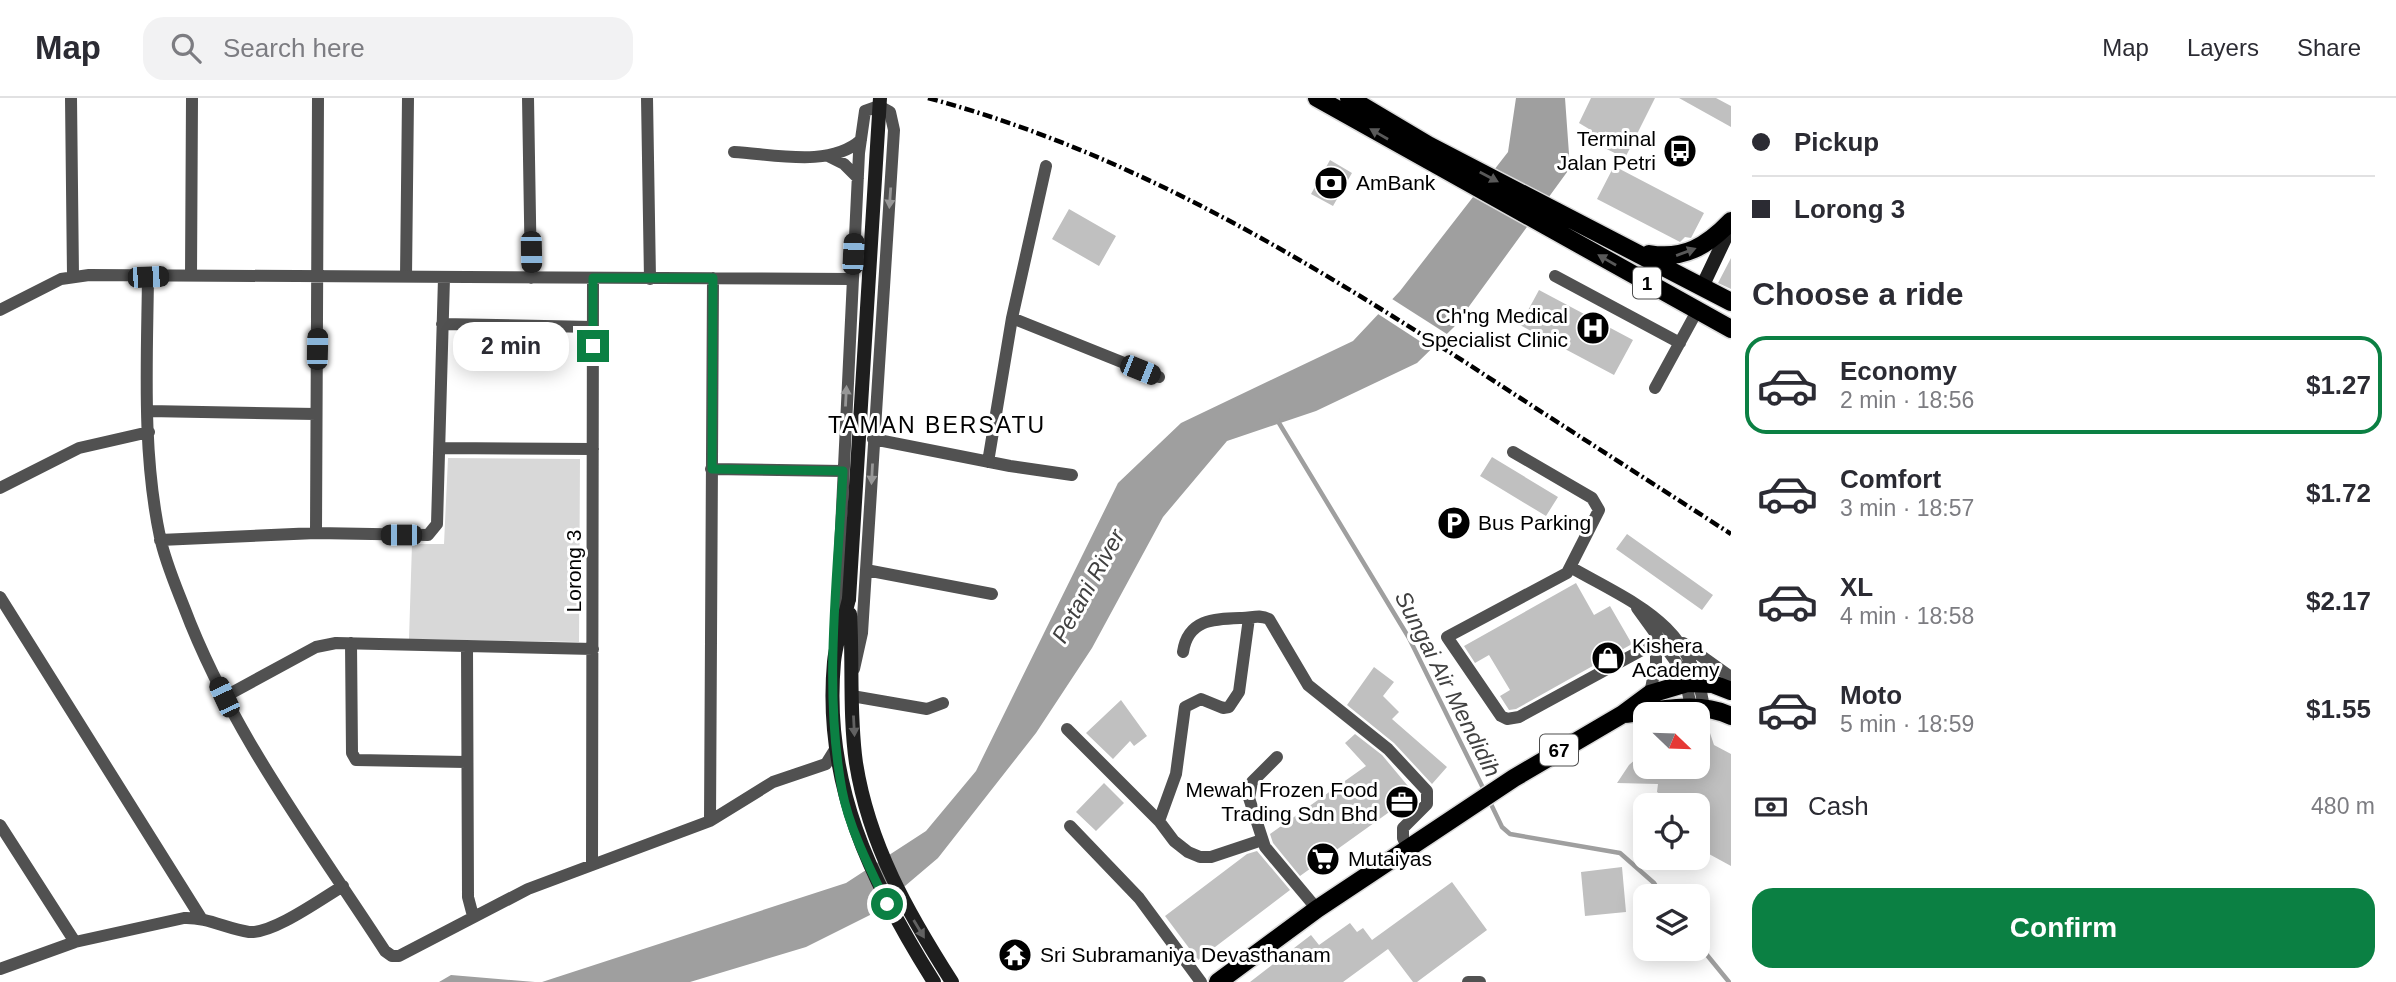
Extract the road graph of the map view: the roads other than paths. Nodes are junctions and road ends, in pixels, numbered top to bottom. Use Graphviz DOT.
graph roads {
  1 [pos="71,98"];
  2 [pos="192,98"];
  3 [pos="318,98"];
  4 [pos="408,98"];
  5 [pos="528,98"];
  6 [pos="647,98"];
  7 [pos="880,98"];
  8 [pos="1317,98"];
  9 [pos="1349,98"];
  10 [pos="860,140"];
  11 [pos="734,152"];
  12 [pos="1425,152"];
  13 [pos="828,156"];
  14 [pos="1046,166"];
  15 [pos="858,178"];
  16 [pos="1731,221"];
  17 [pos="1731,226"];
  18 [pos="1567,227"];
  19 [pos="1632,250"];
  20 [pos="191,275"];
  21 [pos="73,276"];
  22 [pos="318,276"];
  23 [pos="1555,276"];
  24 [pos="148,277"];
  25 [pos="407,277"];
  26 [pos="443,278"];
  27 [pos="531,278"];
  28 [pos="593,278"];
  29 [pos="713,278"];
  30 [pos="650,279"];
  31 [pos="852,279"];
  32 [pos="1702,287"];
  33 [pos="1731,302"];
  34 [pos="0,310"];
  35 [pos="1697,311"];
  36 [pos="1012,318"];
  37 [pos="1731,319"];
  38 [pos="442,324"];
  39 [pos="593,327"];
  40 [pos="1731,329"];
  41 [pos="1680,343"];
  42 [pos="1159,377"];
  43 [pos="1655,388"];
  44 [pos="148,411"];
  45 [pos="316,414"];
  46 [pos="149,432"];
  47 [pos="873,439"];
  48 [pos="440,448"];
  49 [pos="593,449"];
  50 [pos="1513,452"];
  51 [pos="988,462"];
  52 [pos="712,469"];
  53 [pos="843,471"];
  54 [pos="1072,475"];
  55 [pos="0,488"];
  56 [pos="316,533"];
  57 [pos="160,540"];
  58 [pos="1572,568"];
  59 [pos="866,570"];
  60 [pos="992,594"];
  61 [pos="0,597"];
  62 [pos="849,599"];
  63 [pos="1634,604"];
  64 [pos="1249,618"];
  65 [pos="1656,637"];
  66 [pos="1680,641"];
  67 [pos="351,643"];
  68 [pos="467,646"];
  69 [pos="593,649"];
  70 [pos="1183,652"];
  71 [pos="834,660"];
  72 [pos="852,676"];
  73 [pos="1731,677"];
  74 [pos="1694,683"];
  75 [pos="1731,691"];
  76 [pos="1650,694"];
  77 [pos="852,696"];
  78 [pos="224,697"];
  79 [pos="1696,702"];
  80 [pos="943,703"];
  81 [pos="1710,710"];
  82 [pos="1633,713"];
  83 [pos="1623,714"];
  84 [pos="1731,716"];
  85 [pos="1067,729"];
  86 [pos="836,748"];
  87 [pos="1277,757"];
  88 [pos="467,762"];
  89 [pos="710,821"];
  90 [pos="1158,821"];
  91 [pos="0,825"];
  92 [pos="863,826"];
  93 [pos="1070,826"];
  94 [pos="1262,840"];
  95 [pos="1408,848"];
  96 [pos="592,863"];
  97 [pos="343,886"];
  98 [pos="1317,909"];
  99 [pos="473,916"];
  100 [pos="201,918"];
  101 [pos="75,942"];
  102 [pos="0,969"];
  103 [pos="934,982"];
  104 [pos="952,982"];
  105 [pos="1201,982"];
  106 [pos="1218,982"];
  107 [pos="1468,982"];
  108 [pos="1480,982"];
  1 -- 21 [label="street"];
  2 -- 20 [label="street"];
  3 -- 22 [label="street"];
  4 -- 25 [label="street"];
  5 -- 27 [label="street"];
  6 -- 30 [label="street"];
  7 -- 62 [label="street, bridge"];
  12 -- 8 [label="main road, 1, one-way"];
  9 -- 12 [label="main road, 1"];
  10 -- 13 [label="street"];
  10 -- 15 [label="street"];
  10 -- 47 [label="street, one-way"];
  11 -- 13 [label="street"];
  12 -- 18 [label="main road, 1"];
  13 -- 15 [label="street"];
  14 -- 36 [label="street"];
  15 -- 31 [label="street"];
  19 -- 16 [label="main road, one-way"];
  17 -- 32 [label="street"];
  18 -- 19 [label="main road, 1"];
  35 -- 18 [label="main road, 1, one-way"];
  19 -- 32 [label="main road, 1"];
  20 -- 22 [label="street"];
  20 -- 24 [label="street"];
  21 -- 24 [label="street"];
  21 -- 34 [label="street"];
  22 -- 25 [label="street"];
  22 -- 45 [label="street"];
  23 -- 41 [label="street"];
  24 -- 44 [label="street"];
  25 -- 26 [label="street"];
  26 -- 27 [label="street"];
  26 -- 38 [label="street"];
  27 -- 28 [label="street"];
  28 -- 30 [label="street"];
  28 -- 39 [label="street, Lorong 3"];
  29 -- 30 [label="street"];
  29 -- 31 [label="street"];
  29 -- 52 [label="street"];
  53 -- 31 [label="street, one-way"];
  32 -- 33 [label="main road, 1"];
  32 -- 37 [label="main road"];
  35 -- 40 [label="main road, 1"];
  35 -- 41 [label="street"];
  36 -- 42 [label="street"];
  36 -- 51 [label="street"];
  38 -- 39 [label="street"];
  38 -- 48 [label="street"];
  39 -- 49 [label="street, Lorong 3"];
  41 -- 43 [label="street"];
  44 -- 45 [label="street"];
  44 -- 46 [label="street"];
  45 -- 56 [label="street"];
  46 -- 55 [label="street"];
  46 -- 57 [label="street"];
  47 -- 51 [label="street"];
  47 -- 59 [label="street, one-way"];
  48 -- 49 [label="street"];
  48 -- 56 [label="street"];
  49 -- 69 [label="street, Lorong 3"];
  50 -- 58 [label="street"];
  51 -- 54 [label="street"];
  52 -- 53 [label="street"];
  52 -- 89 [label="street"];
  53 -- 71 [label="street"];
  56 -- 57 [label="street"];
  57 -- 78 [label="street"];
  58 -- 63 [label="street"];
  58 -- 65 [label="street"];
  59 -- 60 [label="street"];
  59 -- 72 [label="street"];
  61 -- 100 [label="street"];
  62 -- 71 [label="street"];
  62 -- 72 [label="street"];
  63 -- 65 [label="street"];
  63 -- 66 [label="street"];
  64 -- 70 [label="street"];
  64 -- 90 [label="street"];
  64 -- 95 [label="street"];
  65 -- 74 [label="street"];
  65 -- 76 [label="street"];
  66 -- 73 [label="street"];
  66 -- 74 [label="street"];
  67 -- 68 [label="street"];
  67 -- 78 [label="street"];
  67 -- 88 [label="street"];
  68 -- 69 [label="street"];
  68 -- 88 [label="street"];
  69 -- 96 [label="street, Lorong 3"];
  71 -- 86 [label="street"];
  72 -- 77 [label="street"];
  74 -- 75 [label="main road"];
  74 -- 76 [label="main road, 67"];
  74 -- 79 [label="street"];
  76 -- 83 [label="main road, 67"];
  77 -- 80 [label="street"];
  77 -- 92 [label="street, one-way"];
  78 -- 97 [label="street"];
  81 -- 84 [label="main road, 67"];
  82 -- 83 [label="main road, 67"];
  83 -- 95 [label="main road, 67"];
  85 -- 90 [label="street"];
  86 -- 89 [label="street"];
  86 -- 92 [label="street"];
  87 -- 94 [label="street"];
  88 -- 99 [label="street"];
  89 -- 96 [label="street"];
  90 -- 94 [label="street"];
  91 -- 101 [label="street"];
  92 -- 103 [label="street"];
  92 -- 104 [label="street, one-way"];
  93 -- 105 [label="street"];
  94 -- 98 [label="street"];
  95 -- 98 [label="main road, 67"];
  96 -- 99 [label="street"];
  97 -- 99 [label="street"];
  97 -- 100 [label="street"];
  98 -- 106 [label="main road, 67"];
  100 -- 101 [label="street"];
  101 -- 102 [label="street"];
  107 -- 108 [label="street"];
}
